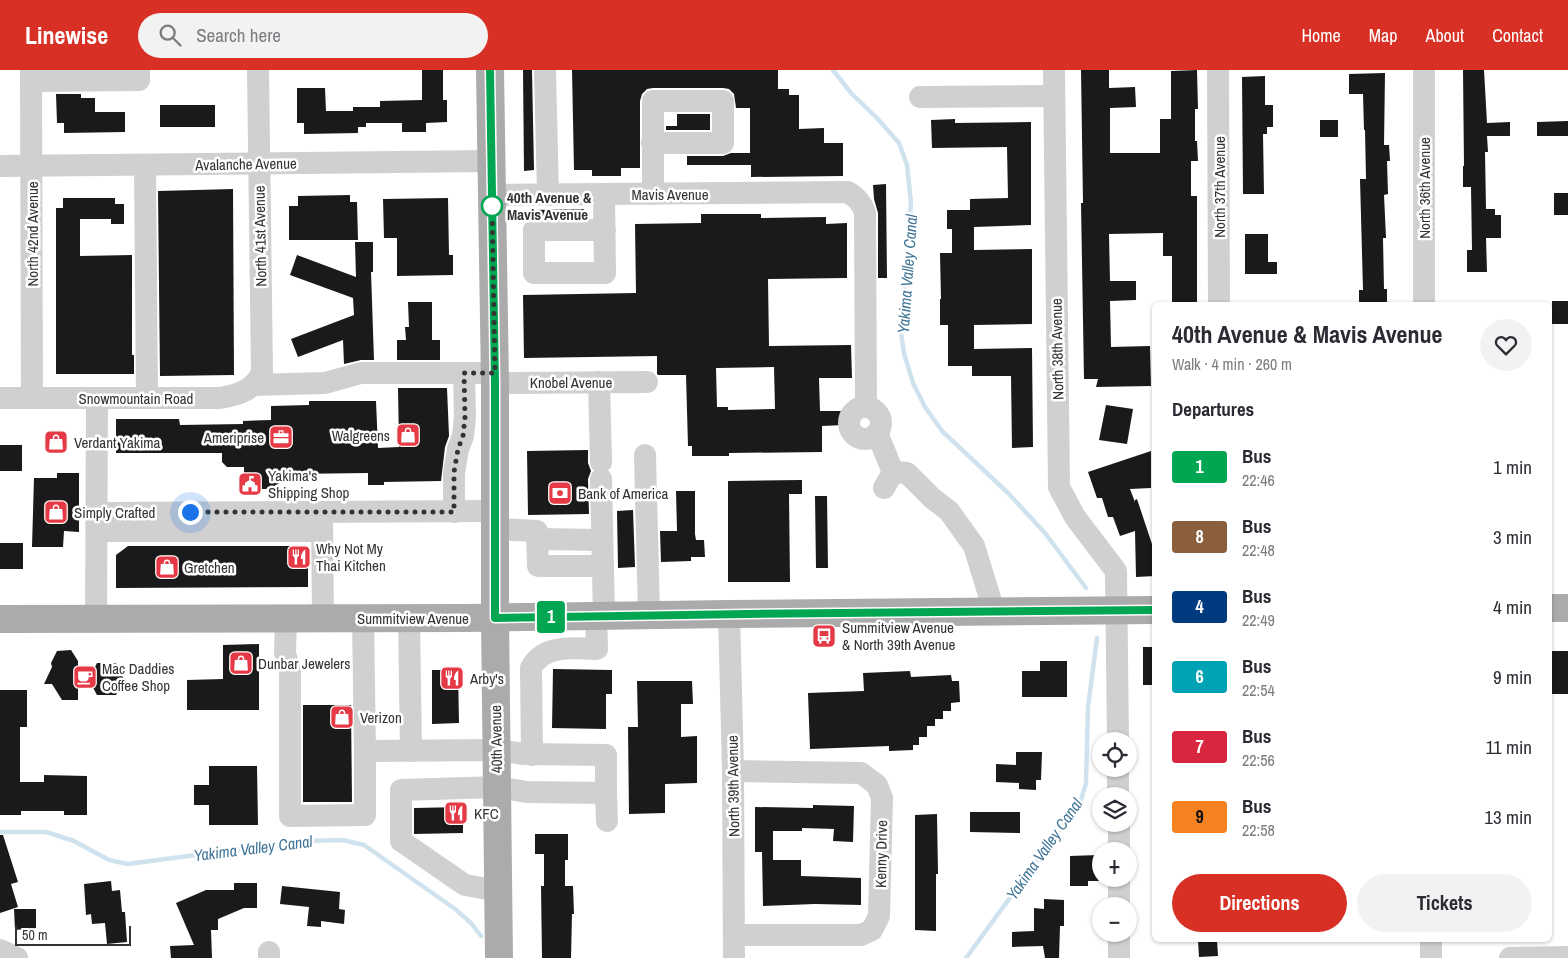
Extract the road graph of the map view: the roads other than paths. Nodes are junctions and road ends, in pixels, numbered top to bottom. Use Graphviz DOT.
graph roads {
  1 [pos="139,70"];
  2 [pos="258,70"];
  3 [pos="490,70"];
  4 [pos="545,70"];
  5 [pos="1054,70"];
  6 [pos="1218,70"];
  7 [pos="1424,70"];
  8 [pos="31,76"];
  9 [pos="1054,96"];
  10 [pos="920,97"];
  11 [pos="652,143"];
  12 [pos="491,161"];
  13 [pos="259,164"];
  14 [pos="145,165"];
  15 [pos="0,166"];
  16 [pos="32,166"];
  17 [pos="604,194"];
  18 [pos="653,194"];
  19 [pos="492,195"];
  20 [pos="548,195"];
  21 [pos="604,230"];
  22 [pos="1219,302"];
  23 [pos="1424,302"];
  24 [pos="464,373"];
  25 [pos="495,378"];
  26 [pos="258,379"];
  27 [pos="599,382"];
  28 [pos="647,382"];
  29 [pos="0,398"];
  30 [pos="32,398"];
  31 [pos="97,398"];
  32 [pos="147,398"];
  33 [pos="645,455"];
  34 [pos="454,512"];
  35 [pos="495,520"];
  36 [pos="322,521"];
  37 [pos="97,522"];
  38 [pos="537,539"];
  39 [pos="602,540"];
  40 [pos="603,566"];
  41 [pos="1552,608"];
  42 [pos="1568,608"];
  43 [pos="1117,610"];
  44 [pos="1152,610"];
  45 [pos="994,611"];
  46 [pos="729,614"];
  47 [pos="649,615"];
  48 [pos="600,616"];
  49 [pos="286,618"];
  50 [pos="322,618"];
  51 [pos="363,618"];
  52 [pos="409,618"];
  53 [pos="495,618"];
  54 [pos="0,619"];
  55 [pos="96,619"];
  56 [pos="1118,732"];
  57 [pos="497,750"];
  58 [pos="365,751"];
  59 [pos="411,751"];
  60 [pos="532,755"];
  61 [pos="734,771"];
  62 [pos="497,787"];
  63 [pos="606,793"];
  64 [pos="607,821"];
  65 [pos="498,891"];
  66 [pos="734,935"];
  67 [pos="1119,942"];
  68 [pos="1431,942"];
  69 [pos="0,950"];
  70 [pos="1568,957"];
  71 [pos="17,958"];
  72 [pos="500,958"];
  73 [pos="734,958"];
  74 [pos="1120,958"];
  75 [pos="1431,958"];
  76 [pos="1510,958"];
  1 -- 8 [label="street"];
  2 -- 13 [label="street, North 41st Avenue"];
  3 -- 12 [label="main road, 40th Avenue"];
  4 -- 20 [label="street"];
  5 -- 9 [label="street, North 38th Avenue"];
  6 -- 22 [label="street, North 37th Avenue"];
  7 -- 23 [label="street, North 36th Avenue"];
  8 -- 16 [label="street, North 42nd Avenue"];
  9 -- 10 [label="street"];
  9 -- 43 [label="street, North 38th Avenue"];
  11 -- 18 [label="street"];
  12 -- 13 [label="street, Avalanche Avenue"];
  12 -- 19 [label="main road, 40th Avenue"];
  13 -- 14 [label="street, Avalanche Avenue"];
  13 -- 26 [label="street, North 41st Avenue"];
  14 -- 16 [label="street, Avalanche Avenue"];
  14 -- 32 [label="street"];
  15 -- 16 [label="street, Avalanche Avenue"];
  16 -- 30 [label="street, North 42nd Avenue"];
  17 -- 18 [label="street, Mavis Avenue"];
  17 -- 20 [label="street, Mavis Avenue"];
  17 -- 21 [label="street"];
  18 -- 45 [label="street, Mavis Avenue"];
  19 -- 20 [label="street, Mavis Avenue"];
  19 -- 25 [label="main road, 40th Avenue"];
  24 -- 25 [label="street, Knobel Avenue"];
  24 -- 26 [label="street, Knobel Avenue"];
  24 -- 34 [label="street"];
  25 -- 27 [label="street, Knobel Avenue"];
  25 -- 35 [label="main road, 40th Avenue"];
  26 -- 32 [label="street, Snowmountain Road"];
  27 -- 28 [label="street, Knobel Avenue"];
  27 -- 39 [label="street"];
  29 -- 30 [label="street, Snowmountain Road"];
  30 -- 31 [label="street, Snowmountain Road"];
  31 -- 32 [label="street, Snowmountain Road"];
  31 -- 37 [label="street"];
  33 -- 47 [label="street"];
  34 -- 35 [label="street"];
  34 -- 36 [label="street"];
  35 -- 38 [label="street"];
  35 -- 53 [label="main road, 40th Avenue"];
  36 -- 37 [label="street"];
  36 -- 50 [label="street"];
  37 -- 55 [label="street"];
  38 -- 39 [label="street"];
  38 -- 40 [label="street"];
  39 -- 40 [label="street"];
  40 -- 48 [label="street"];
  41 -- 42 [label="main road"];
  43 -- 44 [label="main road, Summitview Avenue"];
  43 -- 45 [label="main road, Summitview Avenue"];
  43 -- 56 [label="street"];
  45 -- 46 [label="main road, Summitview Avenue"];
  46 -- 47 [label="main road, Summitview Avenue"];
  46 -- 61 [label="street, North 39th Avenue"];
  47 -- 48 [label="main road, Summitview Avenue"];
  48 -- 53 [label="main road, Summitview Avenue"];
  48 -- 60 [label="street"];
  49 -- 50 [label="main road, Summitview Avenue"];
  49 -- 55 [label="main road, Summitview Avenue"];
  49 -- 58 [label="street"];
  50 -- 51 [label="main road, Summitview Avenue"];
  51 -- 52 [label="main road, Summitview Avenue"];
  51 -- 58 [label="street"];
  52 -- 53 [label="main road, Summitview Avenue"];
  52 -- 59 [label="street"];
  53 -- 57 [label="main road, 40th Avenue"];
  54 -- 55 [label="main road, Summitview Avenue"];
  57 -- 59 [label="street"];
  57 -- 60 [label="street"];
  57 -- 62 [label="main road, 40th Avenue"];
  58 -- 59 [label="street"];
  60 -- 63 [label="street"];
  61 -- 66 [label="street, North 39th Avenue"];
  61 -- 66 [label="street, Kenny Drive"];
  62 -- 63 [label="street"];
  62 -- 65 [label="main road, 40th Avenue"];
  62 -- 65 [label="street"];
  63 -- 64 [label="street"];
  65 -- 72 [label="main road, 40th Avenue"];
  66 -- 73 [label="street, North 39th Avenue"];
  67 -- 74 [label="street"];
  68 -- 75 [label="street"];
  69 -- 71 [label="street"];
  70 -- 76 [label="street"];
}
